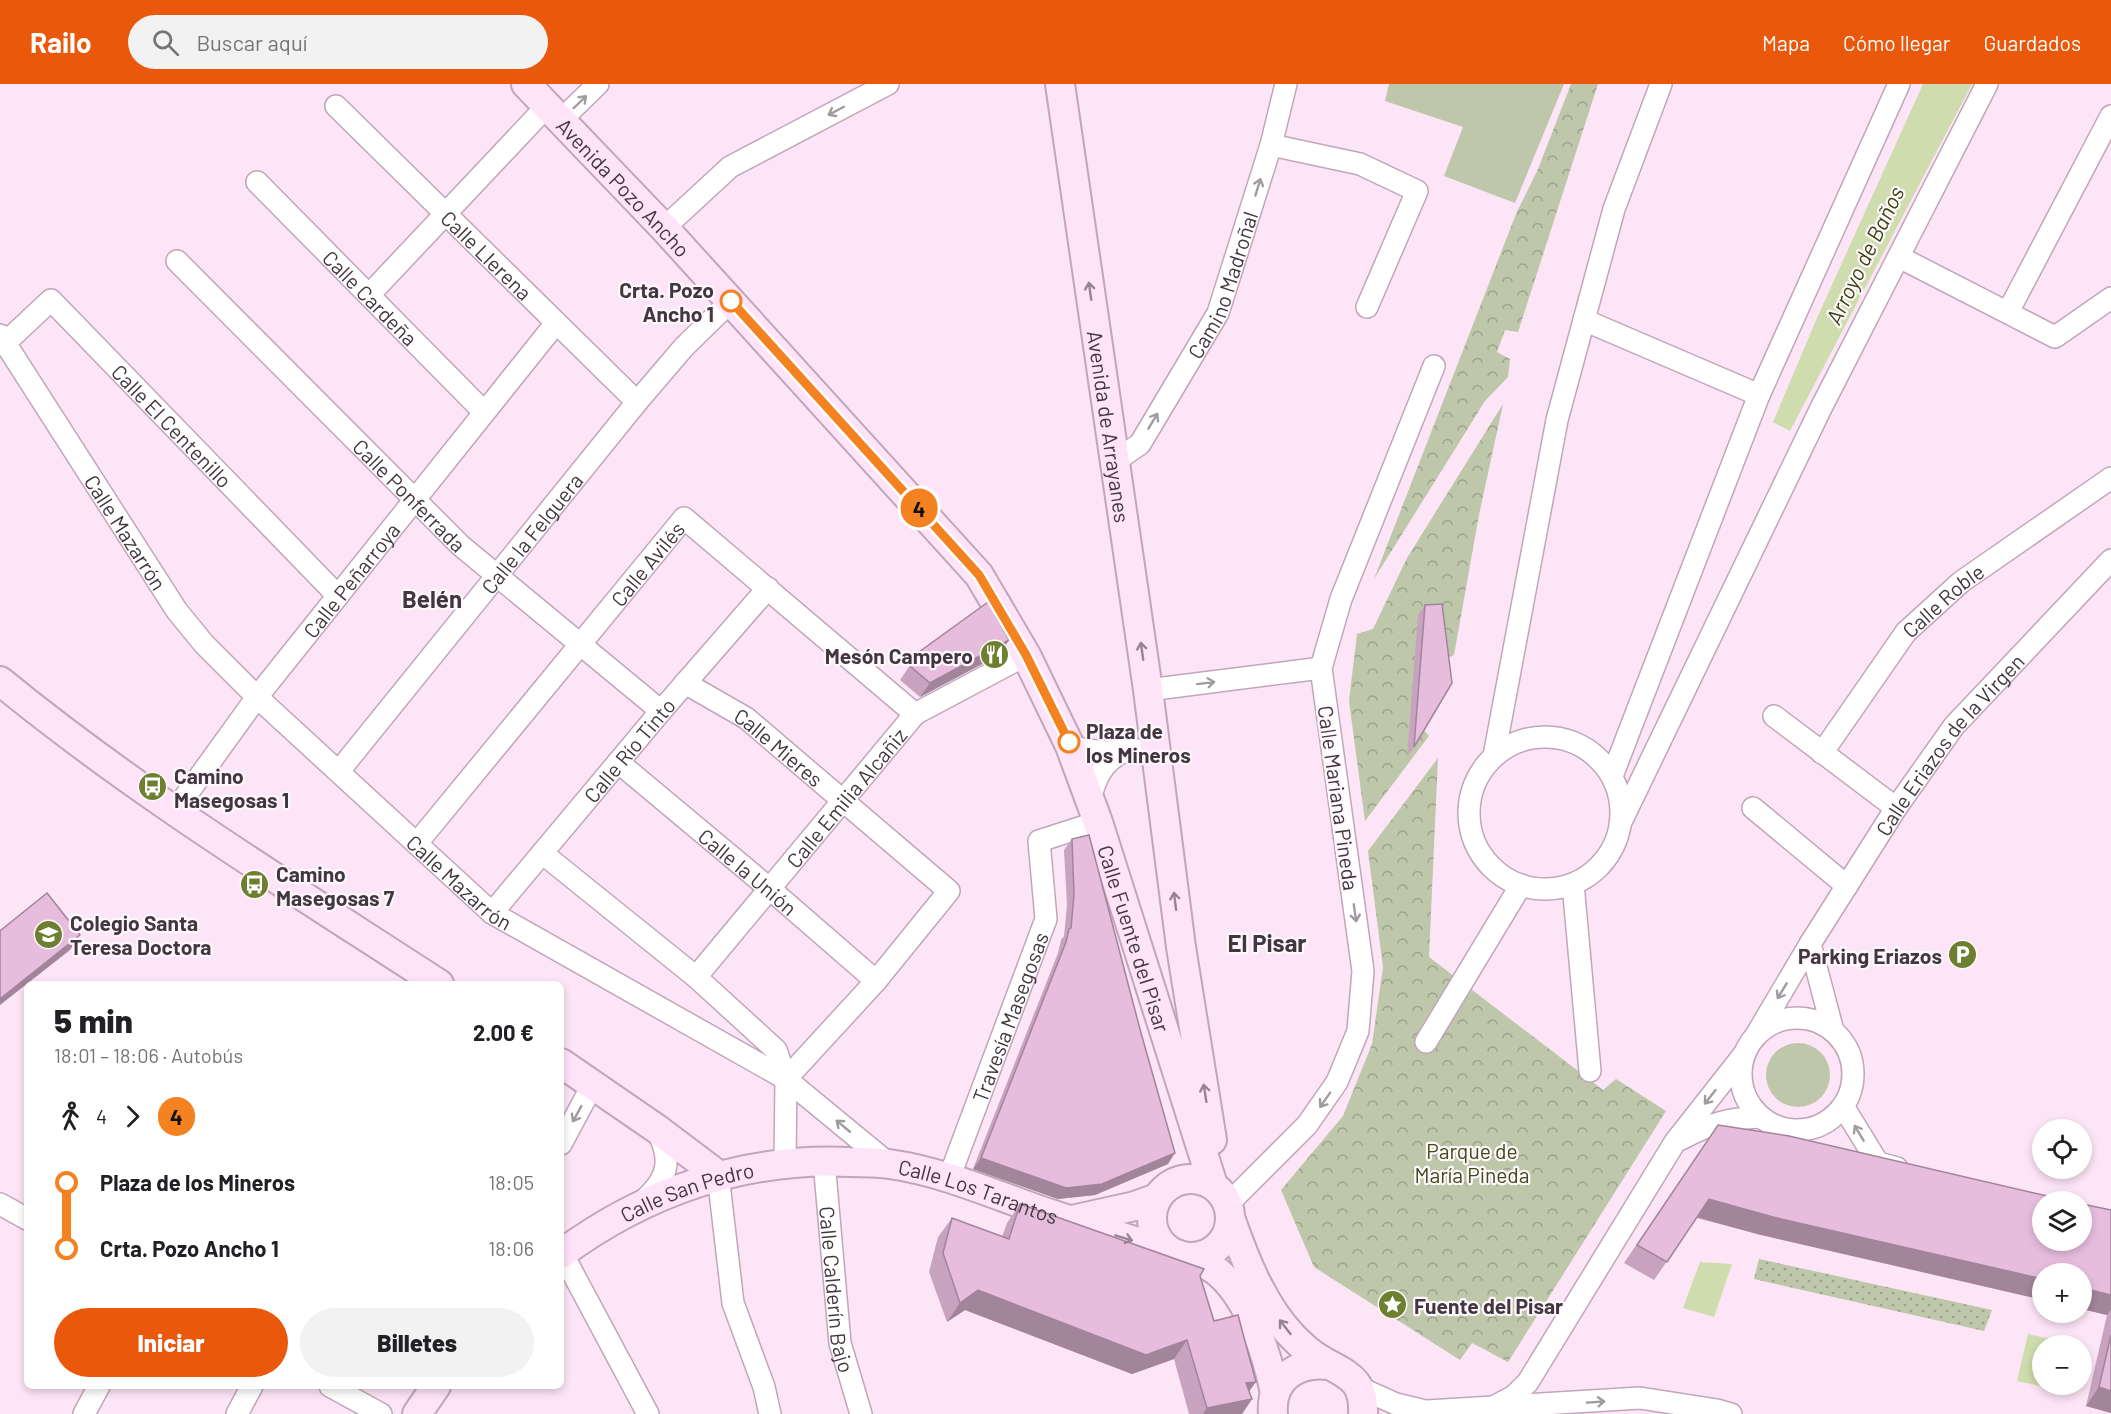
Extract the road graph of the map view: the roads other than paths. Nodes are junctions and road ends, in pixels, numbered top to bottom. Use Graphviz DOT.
graph roads {
  1 [pos="526,84"];
  2 [pos="598,84"];
  3 [pos="888,84"];
  4 [pos="1060,84"];
  5 [pos="1286,84"];
  6 [pos="1661,84"];
  7 [pos="1899,84"];
  8 [pos="1987,84"];
  9 [pos="336,106"];
  10 [pos="554,113"];
  11 [pos="2111,116"];
  12 [pos="1271,145"];
  13 [pos="257,182"];
  14 [pos="446,215"];
  15 [pos="664,228"];
  16 [pos="1899,256"];
  17 [pos="177,261"];
  18 [pos="369,295"];
  19 [pos="2111,298"];
  20 [pos="731,301"];
  21 [pos="1367,307"];
  22 [pos="2008,312"];
  23 [pos="1584,320"];
  24 [pos="556,323"];
  25 [pos="3,338"];
  26 [pos="1434,366"];
  27 [pos="1760,395"];
  28 [pos="637,402"];
  29 [pos="484,412"];
  30 [pos="1114,462"];
  31 [pos="2108,486"];
  32 [pos="414,500"];
  33 [pos="2111,560"];
  34 [pos="497,576"];
  35 [pos="768,588"];
  36 [pos="338,595"];
  37 [pos="580,644"];
  38 [pos="1026,655"];
  39 [pos="1320,668"];
  40 [pos="0,681"];
  41 [pos="685,683"];
  42 [pos="1148,690"];
  43 [pos="257,697"];
  44 [pos="661,711"];
  45 [pos="915,714"];
  46 [pos="1774,716"];
  47 [pos="1071,746"];
  48 [pos="1125,751"];
  49 [pos="1822,753"];
  50 [pos="1494,756"];
  51 [pos="618,762"];
  52 [pos="339,771"];
  53 [pos="1159,771"];
  54 [pos="1612,776"];
  55 [pos="844,801"];
  56 [pos="1753,807"];
  57 [pos="1896,808"];
  58 [pos="1094,811"];
  59 [pos="174,812"];
  60 [pos="1620,824"];
  61 [pos="417,843"];
  62 [pos="542,853"];
  63 [pos="1573,884"];
  64 [pos="1521,885"];
  65 [pos="1847,886"];
  66 [pos="770,889"];
  67 [pos="492,913"];
  68 [pos="1810,944"];
  69 [pos="696,976"];
  70 [pos="434,981"];
  71 [pos="876,981"];
  72 [pos="1833,1031"];
  73 [pos="1426,1042"];
  74 [pos="1750,1045"];
  75 [pos="564,1066"];
  76 [pos="1590,1071"];
  77 [pos="786,1079"];
  78 [pos="593,1084"];
  79 [pos="1843,1106"];
  80 [pos="1761,1118"];
  81 [pos="657,1129"];
  82 [pos="1195,1131"];
  83 [pos="564,1137"];
  84 [pos="1675,1142"];
  85 [pos="824,1161"];
  86 [pos="785,1162"];
  87 [pos="888,1163"];
  88 [pos="1911,1171"];
  89 [pos="718,1175"];
  90 [pos="949,1178"];
  91 [pos="1181,1180"];
  92 [pos="1157,1198"];
  93 [pos="1223,1200"];
  94 [pos="0,1204"];
  95 [pos="638,1206"];
  96 [pos="24,1217"];
  97 [pos="1070,1221"];
  98 [pos="564,1252"];
  99 [pos="1185,1256"];
  100 [pos="564,1257"];
  101 [pos="1329,1365"];
  102 [pos="97,1389"];
  103 [pos="250,1389"];
  104 [pos="335,1389"];
  105 [pos="434,1389"];
  106 [pos="1361,1401"];
  107 [pos="1274,1403"];
  108 [pos="1495,1406"];
  109 [pos="1427,1411"];
  110 [pos="84,1414"];
  111 [pos="237,1414"];
  112 [pos="381,1414"];
  113 [pos="417,1414"];
  114 [pos="648,1414"];
  115 [pos="770,1414"];
  116 [pos="861,1414"];
  117 [pos="1405,1414"];
  118 [pos="1731,1414"];
  1 -- 10 [label="street, Avenida Pozo Ancho"];
  10 -- 2 [label="street, one-way"];
  3 -- 15 [label="street, one-way"];
  30 -- 4 [label="street, Avenida de Arrayanes, one-way"];
  5 -- 12 [label="street, Camino Madroñal"];
  6 -- 23 [label="street"];
  7 -- 27 [label="street"];
  8 -- 16 [label="street"];
  9 -- 14 [label="street, Calle Llerena"];
  10 -- 14 [label="street"];
  10 -- 15 [label="street, Avenida Pozo Ancho"];
  11 -- 22 [label="street"];
  12 -- 21 [label="street"];
  30 -- 12 [label="street, Camino Madroñal, one-way"];
  13 -- 18 [label="street, Calle Cardeña"];
  14 -- 18 [label="street"];
  14 -- 24 [label="street, Calle Llerena"];
  15 -- 20 [label="street, Avenida Pozo Ancho"];
  16 -- 22 [label="street"];
  16 -- 60 [label="street"];
  17 -- 32 [label="street, Calle Ponferrada"];
  18 -- 29 [label="street, Calle Cardeña"];
  19 -- 22 [label="street"];
  20 -- 28 [label="street, Calle la Felguera"];
  20 -- 38 [label="street, Avenida Pozo Ancho"];
  23 -- 27 [label="street"];
  23 -- 50 [label="street"];
  24 -- 28 [label="street, Calle Llerena"];
  24 -- 29 [label="street, Calle Peñarroya"];
  25 -- 36 [label="street, Calle El Centenillo"];
  25 -- 43 [label="street, Calle Mazarrón"];
  26 -- 39 [label="street, Calle Mariana Pineda"];
  27 -- 54 [label="street"];
  28 -- 34 [label="street, Calle la Felguera"];
  29 -- 32 [label="street, Calle Peñarroya"];
  42 -- 30 [label="street, Avenida de Arrayanes, one-way"];
  31 -- 49 [label="street, Calle Roble"];
  32 -- 34 [label="street, Calle Ponferrada"];
  32 -- 36 [label="street, Calle Peñarroya"];
  33 -- 57 [label="street, Calle Eriazos de la Virgen"];
  34 -- 37 [label="street, Calle Ponferrada"];
  34 -- 52 [label="street, Calle la Felguera"];
  35 -- 37 [label="street, Calle Avilés"];
  35 -- 41 [label="street, Calle Río Tinto"];
  35 -- 45 [label="street, Calle Avilés"];
  36 -- 43 [label="street, Calle Peñarroya"];
  37 -- 44 [label="street, Calle Ponferrada"];
  37 -- 61 [label="street, Calle Avilés"];
  38 -- 45 [label="street, Calle Emilia Alcañiz"];
  38 -- 47 [label="street, Avenida Pozo Ancho"];
  42 -- 39 [label="street, one-way"];
  39 -- 93 [label="street, Calle Mariana Pineda, one-way"];
  40 -- 59 [label="street"];
  41 -- 44 [label="street, Calle Río Tinto"];
  41 -- 55 [label="street, Calle Mieres"];
  42 -- 53 [label="street, Avenida de Arrayanes"];
  43 -- 52 [label="street, Calle Mazarrón"];
  43 -- 59 [label="street, Calle Peñarroya"];
  44 -- 51 [label="street, Calle Río Tinto"];
  45 -- 55 [label="street, Calle Emilia Alcañiz"];
  46 -- 49 [label="street"];
  47 -- 48 [label="street"];
  47 -- 58 [label="street, Calle Fuente del Pisar"];
  48 -- 53 [label="street"];
  48 -- 58 [label="street"];
  49 -- 57 [label="street"];
  50 -- 54 [label="street"];
  50 -- 64 [label="street"];
  51 -- 62 [label="street, Calle Río Tinto"];
  51 -- 66 [label="street, Calle la Unión"];
  52 -- 61 [label="street, Calle Mazarrón"];
  93 -- 53 [label="street, one-way"];
  54 -- 60 [label="street"];
  55 -- 66 [label="street, Calle Emilia Alcañiz"];
  55 -- 71 [label="street, Calle Mieres"];
  56 -- 65 [label="street"];
  57 -- 65 [label="street, Calle Eriazos de la Virgen"];
  58 -- 82 [label="street, Calle Fuente del Pisar"];
  58 -- 90 [label="street, Travesía Masegosas"];
  59 -- 70 [label="street"];
  60 -- 63 [label="street"];
  61 -- 67 [label="street, Calle Mazarrón"];
  62 -- 67 [label="street, Calle Río Tinto"];
  62 -- 69 [label="street"];
  63 -- 64 [label="street"];
  63 -- 76 [label="street"];
  64 -- 73 [label="street"];
  65 -- 68 [label="street, Calle Eriazos de la Virgen"];
  66 -- 69 [label="street, Calle Emilia Alcañiz"];
  66 -- 71 [label="street, Calle la Unión"];
  67 -- 77 [label="street, Calle Mazarrón"];
  68 -- 72 [label="street"];
  68 -- 74 [label="street, Calle Eriazos de la Virgen, one-way"];
  69 -- 77 [label="street"];
  71 -- 77 [label="street"];
  72 -- 74 [label="street"];
  72 -- 79 [label="street"];
  74 -- 80 [label="street"];
  74 -- 84 [label="street, Calle Eriazos de la Virgen, one-way"];
  75 -- 78 [label="street"];
  77 -- 86 [label="street"];
  87 -- 77 [label="street, Calle Los Tarantos, one-way"];
  78 -- 81 [label="street"];
  78 -- 83 [label="street, one-way"];
  79 -- 80 [label="street"];
  88 -- 79 [label="street, one-way"];
  80 -- 84 [label="street"];
  81 -- 89 [label="street"];
  81 -- 95 [label="street"];
  82 -- 91 [label="street"];
  82 -- 93 [label="street, Calle Fuente del Pisar"];
  84 -- 108 [label="street, Calle Eriazos de la Virgen"];
  85 -- 86 [label="street, Calle San Pedro"];
  85 -- 87 [label="street, Calle Los Tarantos"];
  85 -- 116 [label="street, Calle Calderín Bajo"];
  86 -- 89 [label="street, Calle San Pedro"];
  87 -- 90 [label="street, Calle Los Tarantos"];
  89 -- 95 [label="street, Calle San Pedro"];
  89 -- 115 [label="street"];
  90 -- 97 [label="street, Calle Los Tarantos"];
  91 -- 92 [label="street"];
  91 -- 93 [label="street"];
  92 -- 97 [label="street, Calle Los Tarantos"];
  92 -- 99 [label="street"];
  93 -- 99 [label="street"];
  101 -- 93 [label="street, one-way"];
  94 -- 96 [label="street"];
  95 -- 98 [label="street, Calle San Pedro"];
  97 -- 99 [label="street, Calle Los Tarantos, one-way"];
  99 -- 107 [label="street"];
  100 -- 114 [label="street"];
  101 -- 106 [label="street"];
  101 -- 107 [label="street"];
  102 -- 110 [label="street"];
  103 -- 111 [label="street"];
  104 -- 112 [label="street"];
  105 -- 113 [label="street"];
  106 -- 109 [label="street"];
  108 -- 109 [label="street"];
  108 -- 118 [label="street, one-way"];
  109 -- 117 [label="street"];
}
